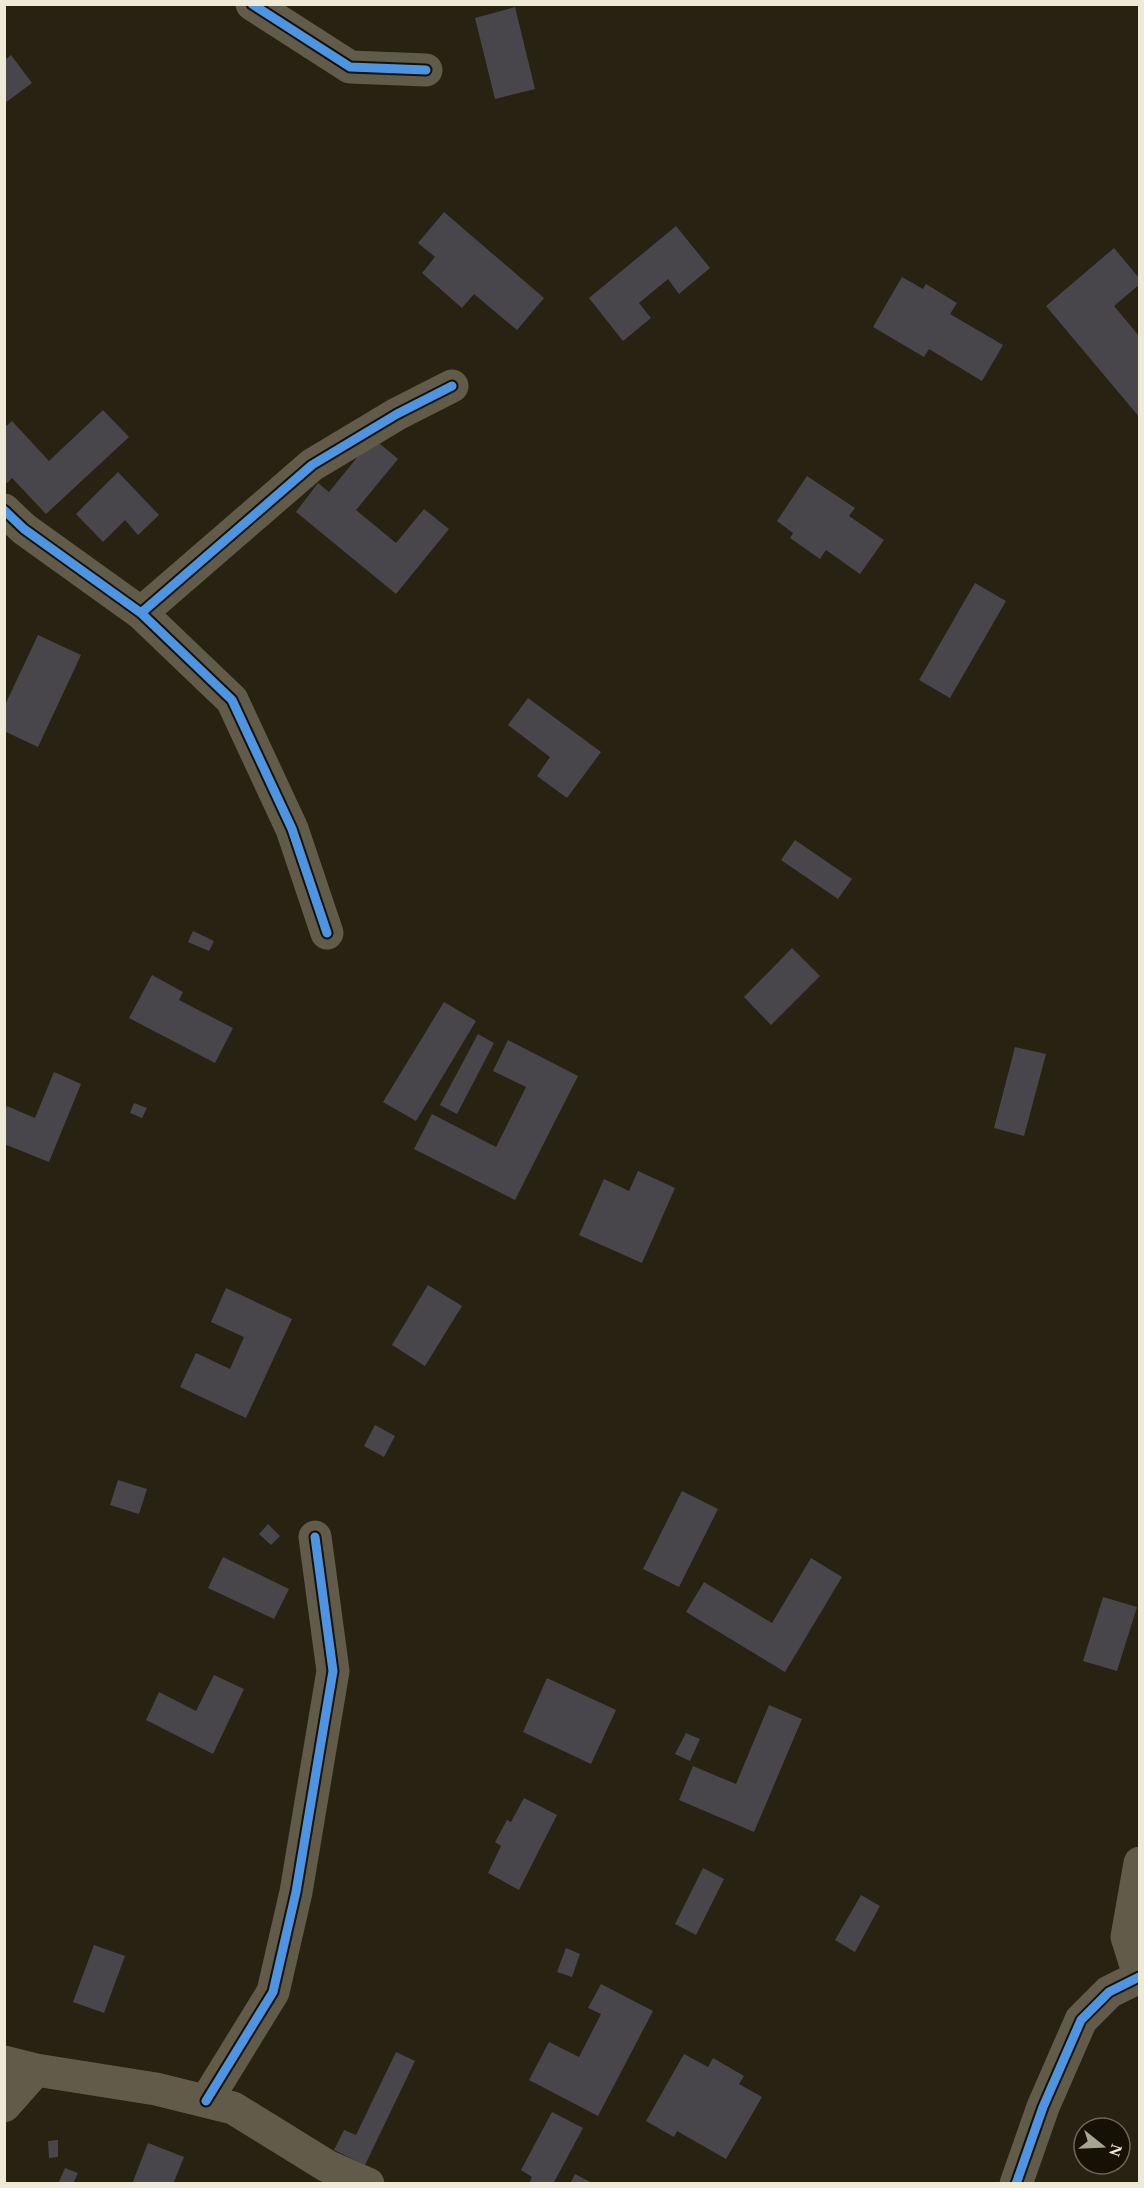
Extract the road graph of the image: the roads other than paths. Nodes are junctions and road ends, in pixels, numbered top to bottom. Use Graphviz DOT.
graph roads {
  1 [pos="252,4"];
  2 [pos="426,70"];
  3 [pos="453,386"];
  4 [pos="4,510"];
  5 [pos="141,613"];
  6 [pos="327,933"];
  7 [pos="315,1537"];
  8 [pos="1140,1863"];
  9 [pos="1139,1977"];
  10 [pos="4,2062"];
  11 [pos="36,2070"];
  12 [pos="206,2101"];
  13 [pos="4,2106"];
  14 [pos="368,2184"];
  15 [pos="1016,2184"];
  1 -- 2 [label="street"];
  3 -- 5 [label="street"];
  4 -- 5 [label="street"];
  5 -- 6 [label="street"];
  7 -- 12 [label="street"];
  8 -- 9 [label="street"];
  9 -- 15 [label="street"];
  10 -- 11 [label="street"];
  11 -- 12 [label="street"];
  11 -- 13 [label="street"];
  12 -- 14 [label="street"];
}
